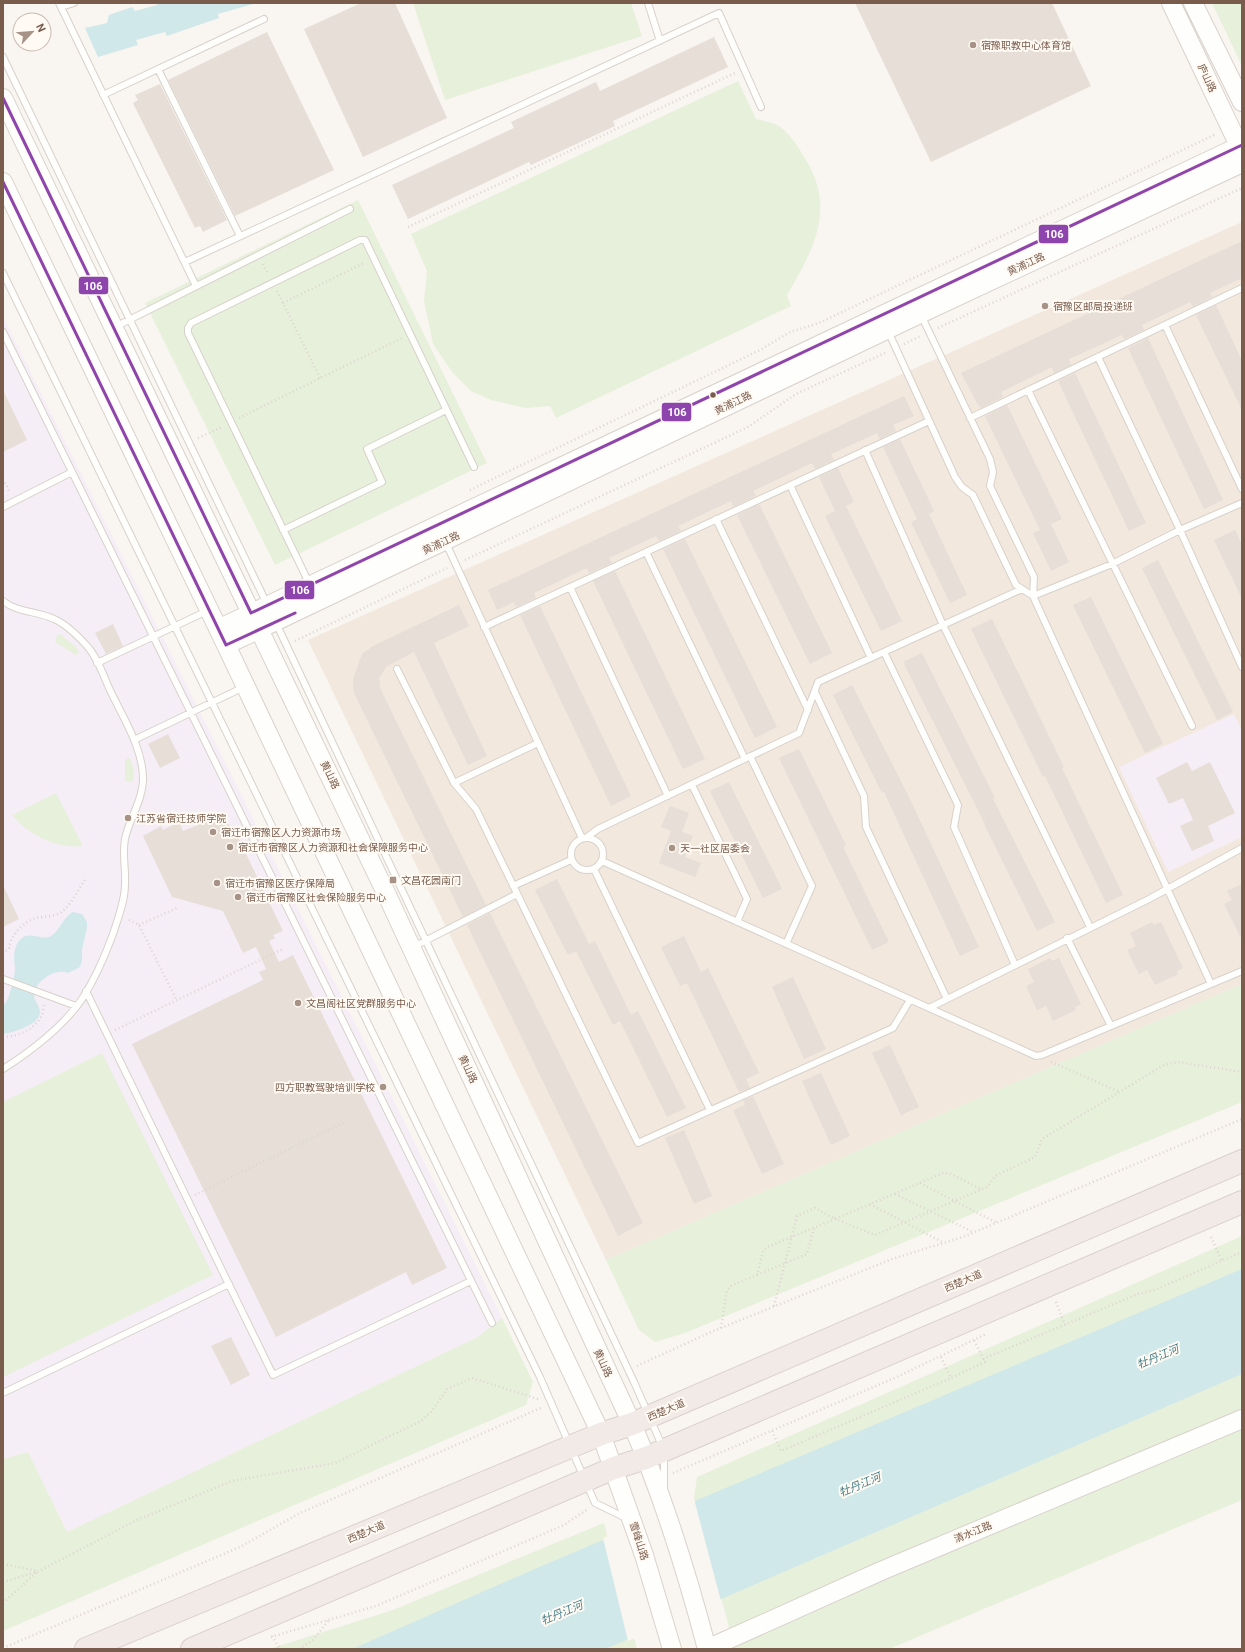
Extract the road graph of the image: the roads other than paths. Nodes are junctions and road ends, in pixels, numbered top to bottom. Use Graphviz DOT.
graph roads {
  1 [pos="74,3"];
  2 [pos="648,3"];
  3 [pos="1171,3"];
  4 [pos="1193,3"];
  5 [pos="60,5"];
  6 [pos="264,19"];
  7 [pos="660,40"];
  8 [pos="3,57"];
  9 [pos="158,69"];
  10 [pos="103,94"];
  11 [pos="3,98"];
  12 [pos="1242,102"];
  13 [pos="761,107"];
  14 [pos="1241,152"];
  15 [pos="3,182"];
  16 [pos="350,209"];
  17 [pos="240,236"];
  18 [pos="185,262"];
  19 [pos="3,272"];
  20 [pos="196,286"];
  21 [pos="1241,290"];
  22 [pos="920,314"];
  23 [pos="130,319"];
  24 [pos="1165,325"];
  25 [pos="113,327"];
  26 [pos="887,329"];
  27 [pos="3,332"];
  28 [pos="1098,357"];
  29 [pos="1028,390"];
  30 [pos="446,410"];
  31 [pos="970,418"];
  32 [pos="929,421"];
  33 [pos="865,450"];
  34 [pos="474,467"];
  35 [pos="72,472"];
  36 [pos="790,485"];
  37 [pos="1242,489"];
  38 [pos="1242,503"];
  39 [pos="3,506"];
  40 [pos="716,519"];
  41 [pos="283,530"];
  42 [pos="1180,530"];
  43 [pos="445,542"];
  44 [pos="646,552"];
  45 [pos="1112,564"];
  46 [pos="570,587"];
  47 [pos="1022,589"];
  48 [pos="314,593"];
  49 [pos="1033,596"];
  50 [pos="3,601"];
  51 [pos="209,610"];
  52 [pos="251,613"];
  53 [pos="271,614"];
  54 [pos="944,625"];
  55 [pos="175,626"];
  56 [pos="484,627"];
  57 [pos="218,629"];
  58 [pos="259,630"];
  59 [pos="153,637"];
  60 [pos="226,645"];
  61 [pos="884,652"];
  62 [pos="871,658"];
  63 [pos="97,663"];
  64 [pos="1242,667"];
  65 [pos="397,669"];
  66 [pos="245,686"];
  67 [pos="815,692"];
  68 [pos="212,702"];
  69 [pos="808,710"];
  70 [pos="190,713"];
  71 [pos="1192,726"];
  72 [pos="134,740"];
  73 [pos="538,744"];
  74 [pos="748,758"];
  75 [pos="454,783"];
  76 [pos="692,785"];
  77 [pos="668,796"];
  78 [pos="584,837"];
  79 [pos="1242,848"];
  80 [pos="571,860"];
  81 [pos="602,861"];
  82 [pos="594,869"];
  83 [pos="514,886"];
  84 [pos="1166,888"];
  85 [pos="517,894"];
  86 [pos="737,922"];
  87 [pos="1090,927"];
  88 [pos="1067,938"];
  89 [pos="419,944"];
  90 [pos="786,944"];
  91 [pos="1015,964"];
  92 [pos="1242,970"];
  93 [pos="3,979"];
  94 [pos="1211,984"];
  95 [pos="86,991"];
  96 [pos="947,999"];
  97 [pos="910,1000"];
  98 [pos="76,1006"];
  99 [pos="929,1008"];
  100 [pos="1111,1026"];
  101 [pos="3,1069"];
  102 [pos="710,1110"];
  103 [pos="1242,1162"];
  104 [pos="1242,1202"];
  105 [pos="471,1281"];
  106 [pos="229,1284"];
  107 [pos="492,1323"];
  108 [pos="3,1393"];
  109 [pos="1242,1420"];
  110 [pos="640,1421"];
  111 [pos="601,1434"];
  112 [pos="570,1447"];
  113 [pos="655,1454"];
  114 [pos="614,1468"];
  115 [pos="585,1480"];
  116 [pos="664,1507"];
  117 [pos="633,1522"];
  118 [pos="670,1642"];
  119 [pos="86,1649"];
  120 [pos="192,1649"];
  121 [pos="707,1649"];
  1 -- 5 [label="lane"];
  2 -- 7 [label="lane"];
  3 -- 14 [label="main road, 庐山路"];
  4 -- 12 [label="main road, 庐山路"];
  5 -- 10 [label="lane"];
  6 -- 9 [label="lane"];
  7 -- 13 [label="lane"];
  7 -- 17 [label="lane"];
  8 -- 23 [label="lane"];
  9 -- 10 [label="lane"];
  9 -- 17 [label="lane"];
  10 -- 18 [label="lane"];
  11 -- 25 [label="main road, 黄山路"];
  14 -- 22 [label="main road, 黄浦江路"];
  14 -- 48 [label="main road, 黄浦江路"];
  15 -- 51 [label="main road"];
  16 -- 20 [label="lane"];
  17 -- 18 [label="lane"];
  18 -- 20 [label="lane"];
  19 -- 55 [label="lane"];
  20 -- 23 [label="lane"];
  21 -- 24 [label="lane"];
  22 -- 26 [label="main road, 黄浦江路"];
  22 -- 31 [label="lane"];
  23 -- 25 [label="lane"];
  23 -- 53 [label="lane"];
  24 -- 28 [label="lane"];
  24 -- 37 [label="lane"];
  25 -- 52 [label="main road, 黄山路"];
  26 -- 32 [label="lane"];
  26 -- 43 [label="main road, 黄浦江路"];
  27 -- 35 [label="lane"];
  28 -- 29 [label="lane"];
  28 -- 42 [label="lane"];
  29 -- 31 [label="lane"];
  29 -- 45 [label="lane"];
  30 -- 34 [label="lane"];
  30 -- 41 [label="lane"];
  30 -- 41 [label="lane"];
  31 -- 49 [label="lane"];
  32 -- 33 [label="lane"];
  32 -- 47 [label="lane"];
  33 -- 36 [label="lane"];
  33 -- 54 [label="lane"];
  35 -- 39 [label="lane"];
  35 -- 59 [label="lane"];
  36 -- 40 [label="lane"];
  36 -- 62 [label="lane"];
  38 -- 42 [label="lane"];
  40 -- 44 [label="lane"];
  40 -- 69 [label="lane"];
  41 -- 48 [label="lane"];
  42 -- 45 [label="lane"];
  42 -- 64 [label="lane"];
  43 -- 48 [label="main road, 黄浦江路"];
  43 -- 56 [label="lane"];
  44 -- 46 [label="lane"];
  44 -- 74 [label="lane"];
  45 -- 49 [label="lane"];
  45 -- 71 [label="lane"];
  46 -- 56 [label="lane"];
  46 -- 77 [label="lane"];
  47 -- 49 [label="lane"];
  47 -- 54 [label="lane"];
  48 -- 53 [label="main road, 黄浦江路"];
  49 -- 84 [label="lane"];
  50 -- 63 [label="lane"];
  51 -- 55 [label="lane"];
  51 -- 57 [label="main road"];
  52 -- 53 [label="main road, 黄浦江路"];
  52 -- 57 [label="main road, 黄浦江路"];
  52 -- 58 [label="main road, 黄山路"];
  53 -- 58 [label="main road, 黄浦江路"];
  53 -- 89 [label="lane"];
  54 -- 61 [label="lane"];
  54 -- 87 [label="lane"];
  55 -- 59 [label="lane"];
  55 -- 68 [label="lane"];
  56 -- 73 [label="lane"];
  57 -- 60 [label="main road"];
  58 -- 60 [label="main road, 黄浦江路"];
  58 -- 89 [label="main road, 黄山路"];
  59 -- 63 [label="lane"];
  59 -- 70 [label="lane"];
  60 -- 66 [label="main road"];
  61 -- 62 [label="lane"];
  61 -- 91 [label="lane"];
  62 -- 67 [label="lane"];
  63 -- 72 [label="lane"];
  65 -- 75 [label="lane"];
  66 -- 68 [label="lane"];
  66 -- 111 [label="main road"];
  67 -- 69 [label="lane"];
  67 -- 96 [label="lane"];
  68 -- 70 [label="lane"];
  68 -- 112 [label="lane"];
  69 -- 74 [label="lane"];
  70 -- 72 [label="lane"];
  70 -- 105 [label="lane"];
  72 -- 95 [label="lane"];
  73 -- 75 [label="lane"];
  73 -- 78 [label="lane"];
  74 -- 76 [label="lane"];
  74 -- 90 [label="lane"];
  75 -- 83 [label="lane"];
  76 -- 77 [label="lane"];
  76 -- 86 [label="lane"];
  77 -- 78 [label="lane"];
  78 -- 80 [label="lane"];
  78 -- 81 [label="lane"];
  79 -- 84 [label="lane"];
  80 -- 82 [label="lane"];
  80 -- 83 [label="lane"];
  81 -- 82 [label="lane"];
  81 -- 86 [label="lane"];
  82 -- 102 [label="lane"];
  83 -- 85 [label="lane"];
  84 -- 87 [label="lane"];
  84 -- 94 [label="lane"];
  85 -- 89 [label="lane"];
  85 -- 102 [label="lane"];
  86 -- 90 [label="lane"];
  87 -- 88 [label="lane"];
  88 -- 91 [label="lane"];
  88 -- 100 [label="lane"];
  89 -- 110 [label="main road, 黄山路"];
  90 -- 97 [label="lane"];
  91 -- 96 [label="lane"];
  92 -- 94 [label="lane"];
  93 -- 98 [label="lane"];
  94 -- 100 [label="lane"];
  95 -- 98 [label="lane"];
  95 -- 106 [label="lane"];
  96 -- 99 [label="lane"];
  97 -- 99 [label="lane"];
  97 -- 102 [label="lane"];
  98 -- 101 [label="lane"];
  99 -- 100 [label="lane"];
  103 -- 110 [label="highway, 西楚大道"];
  104 -- 113 [label="highway"];
  105 -- 106 [label="lane"];
  105 -- 107 [label="lane"];
  106 -- 108 [label="lane"];
  109 -- 121 [label="main road, 清水江路"];
  110 -- 111 [label="highway, 西楚大道"];
  110 -- 113 [label="main road, 黄山路"];
  111 -- 112 [label="highway, 西楚大道"];
  111 -- 114 [label="main road, 雪峰山路"];
  112 -- 115 [label="lane"];
  112 -- 119 [label="highway, 西楚大道"];
  113 -- 114 [label="highway"];
  113 -- 116 [label="main road"];
  113 -- 116 [label="lane"];
  114 -- 115 [label="highway"];
  114 -- 117 [label="main road, 雪峰山路"];
  115 -- 117 [label="lane"];
  115 -- 120 [label="highway"];
  116 -- 121 [label="main road"];
  117 -- 118 [label="main road, 雪峰山路"];
}
